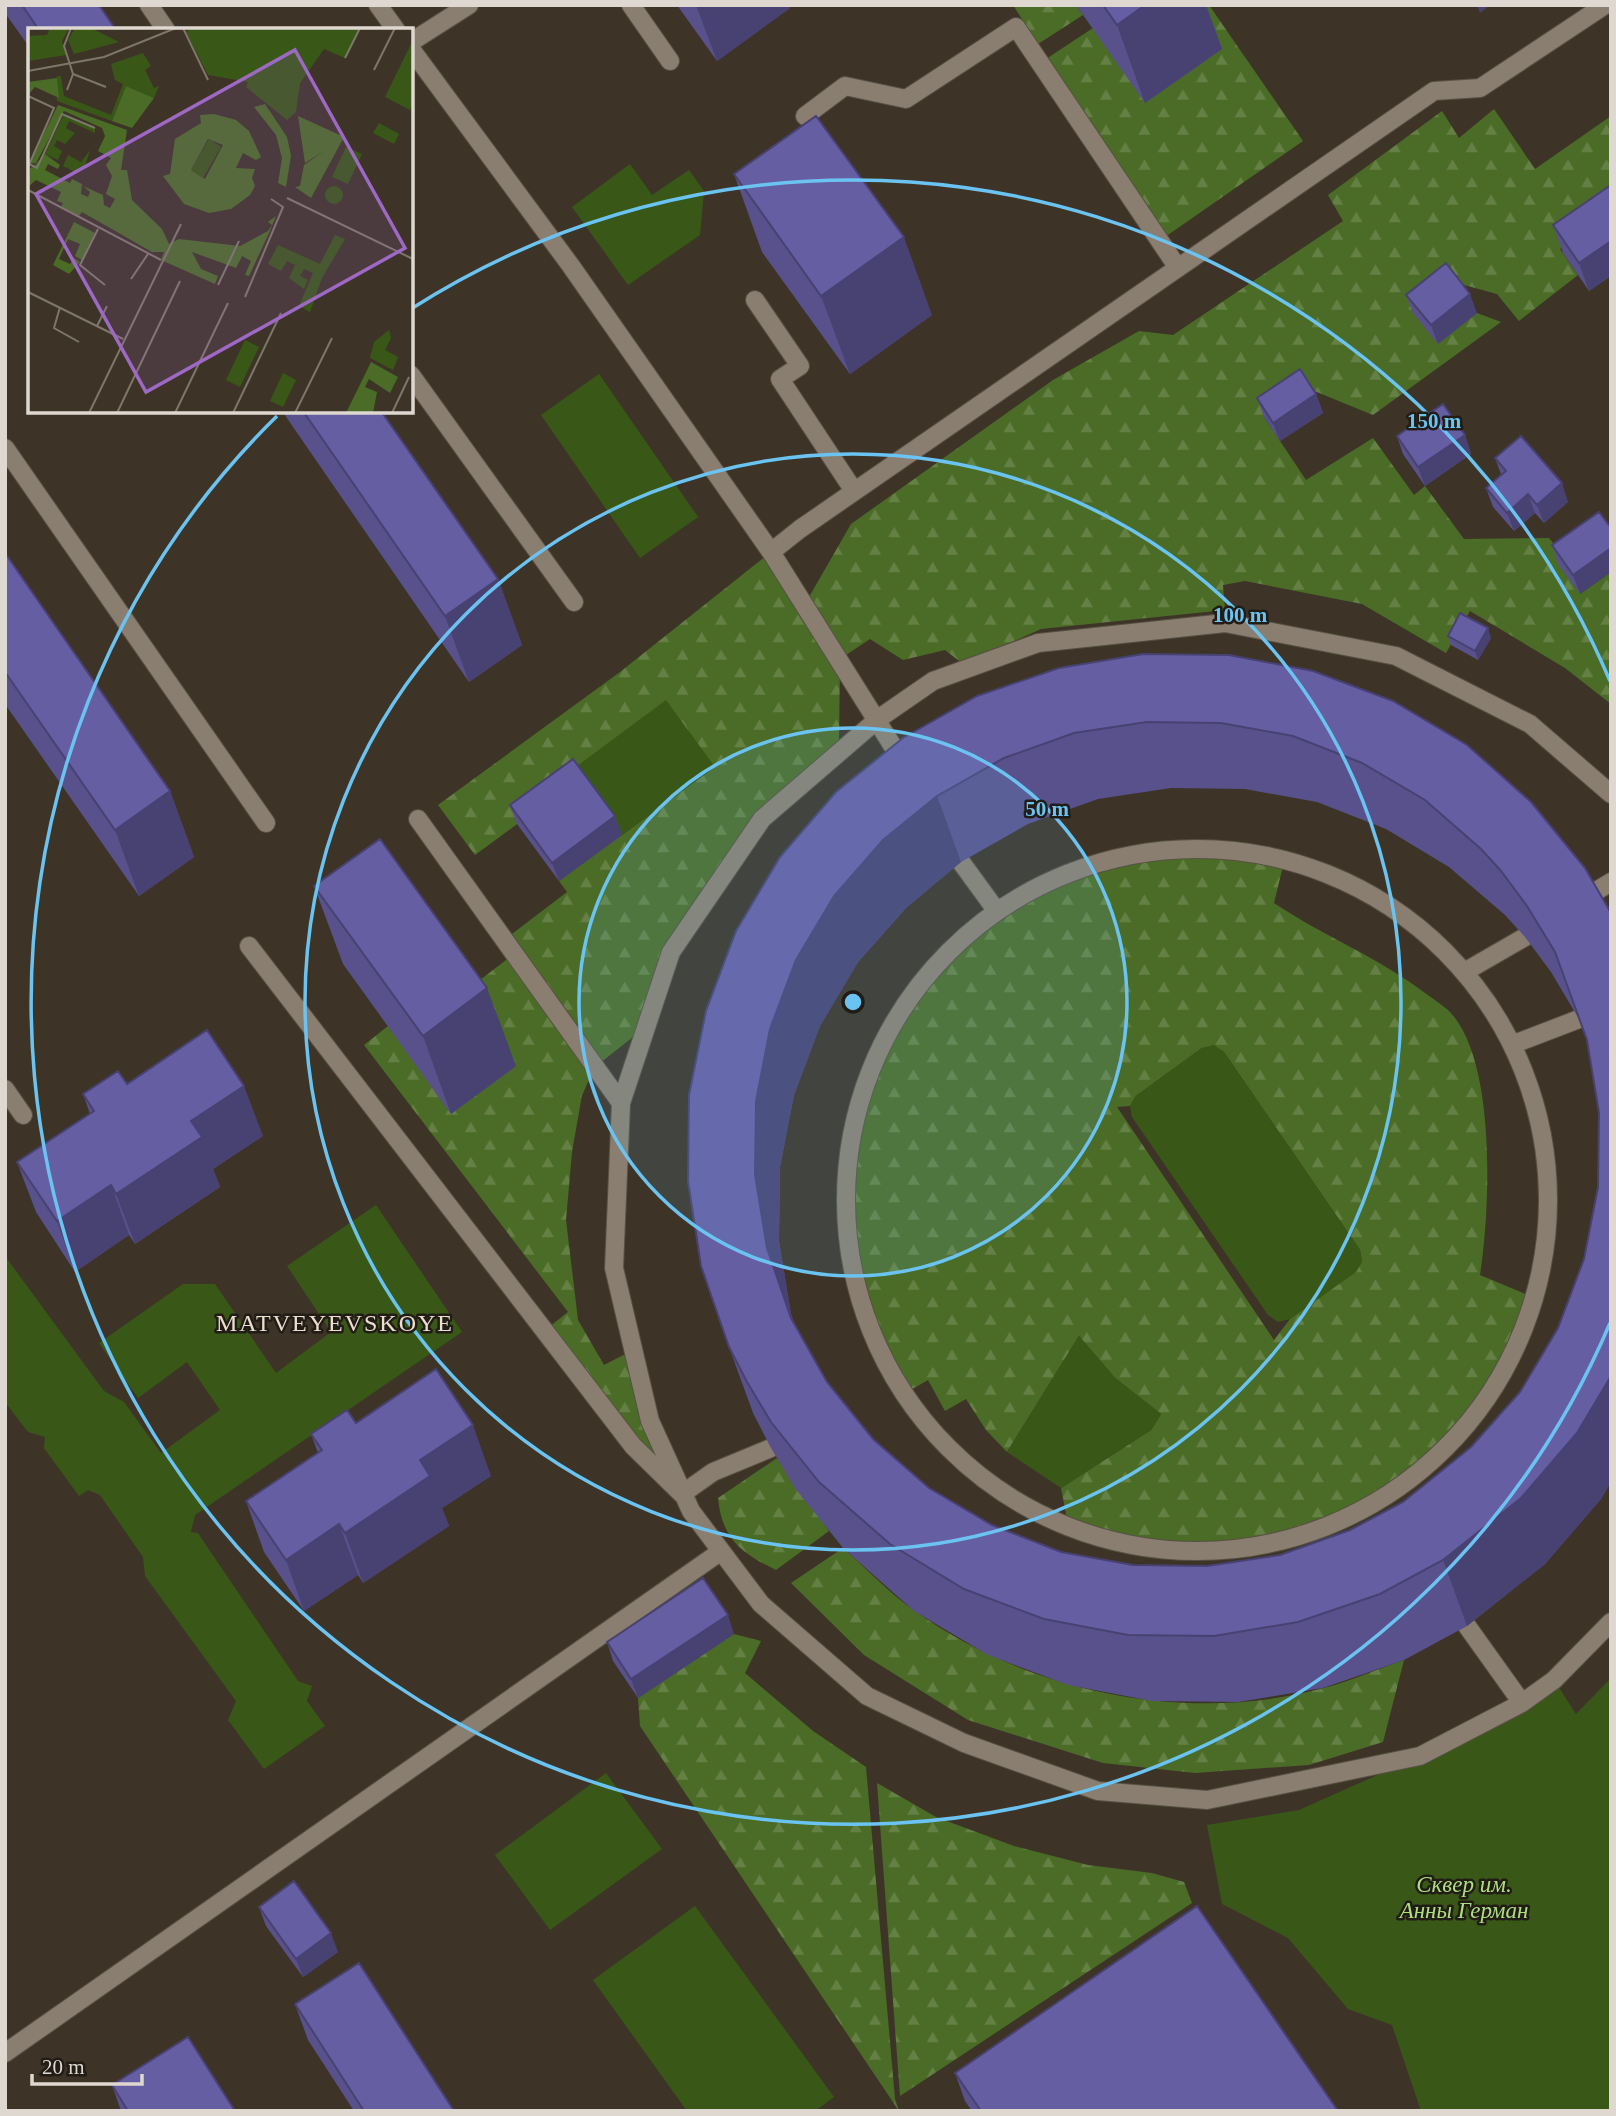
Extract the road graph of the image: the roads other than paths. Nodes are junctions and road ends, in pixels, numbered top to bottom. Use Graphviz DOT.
graph roads {
  1 [pos="149,5"];
  2 [pos="378,5"];
  3 [pos="468,5"];
  4 [pos="631,5"];
  5 [pos="1605,5"];
  6 [pos="165,28"];
  7 [pos="395,28"];
  8 [pos="413,41"];
  9 [pos="413,52"];
  10 [pos="670,61"];
  11 [pos="805,116"];
  12 [pos="1178,268"];
  13 [pos="755,300"];
  14 [pos="413,379"];
  15 [pos="5,448"];
  16 [pos="854,491"];
  17 [pos="771,552"];
  18 [pos="574,602"];
  19 [pos="878,719"];
  20 [pos="915,783"];
  21 [pos="1611,794"];
  22 [pos="418,819"];
  23 [pos="266,823"];
  24 [pos="961,862"];
  25 [pos="1611,882"];
  26 [pos="1583,899"];
  27 [pos="996,910"];
  28 [pos="1525,937"];
  29 [pos="249,946"];
  30 [pos="1466,971"];
  31 [pos="1579,1018"];
  32 [pos="1514,1044"];
  33 [pos="5,1089"];
  34 [pos="621,1103"];
  35 [pos="23,1115"];
  36 [pos="771,1448"];
  37 [pos="682,1493"];
  38 [pos="720,1552"];
  39 [pos="1611,1622"];
  40 [pos="1467,1626"];
  41 [pos="1521,1703"];
  42 [pos="5,2053"];
  1 -- 6 [label="lane"];
  2 -- 7 [label="lane"];
  3 -- 8 [label="lane"];
  4 -- 10 [label="lane"];
  5 -- 12 [label="lane"];
  9 -- 17 [label="lane"];
  11 -- 12 [label="lane"];
  12 -- 16 [label="lane"];
  13 -- 16 [label="lane"];
  14 -- 18 [label="lane"];
  15 -- 23 [label="lane"];
  16 -- 17 [label="lane"];
  17 -- 19 [label="lane"];
  19 -- 20 [label="lane"];
  19 -- 21 [label="lane"];
  19 -- 34 [label="lane"];
  22 -- 34 [label="lane"];
  24 -- 27 [label="lane"];
  25 -- 26 [label="lane"];
  27 -- 30 [label="lane"];
  27 -- 32 [label="lane"];
  28 -- 30 [label="lane"];
  29 -- 37 [label="lane"];
  30 -- 32 [label="lane"];
  31 -- 32 [label="lane"];
  33 -- 35 [label="lane"];
  34 -- 37 [label="lane"];
  36 -- 37 [label="lane"];
  37 -- 38 [label="lane"];
  38 -- 41 [label="lane"];
  38 -- 42 [label="lane"];
  39 -- 41 [label="lane"];
  40 -- 41 [label="lane"];
}
